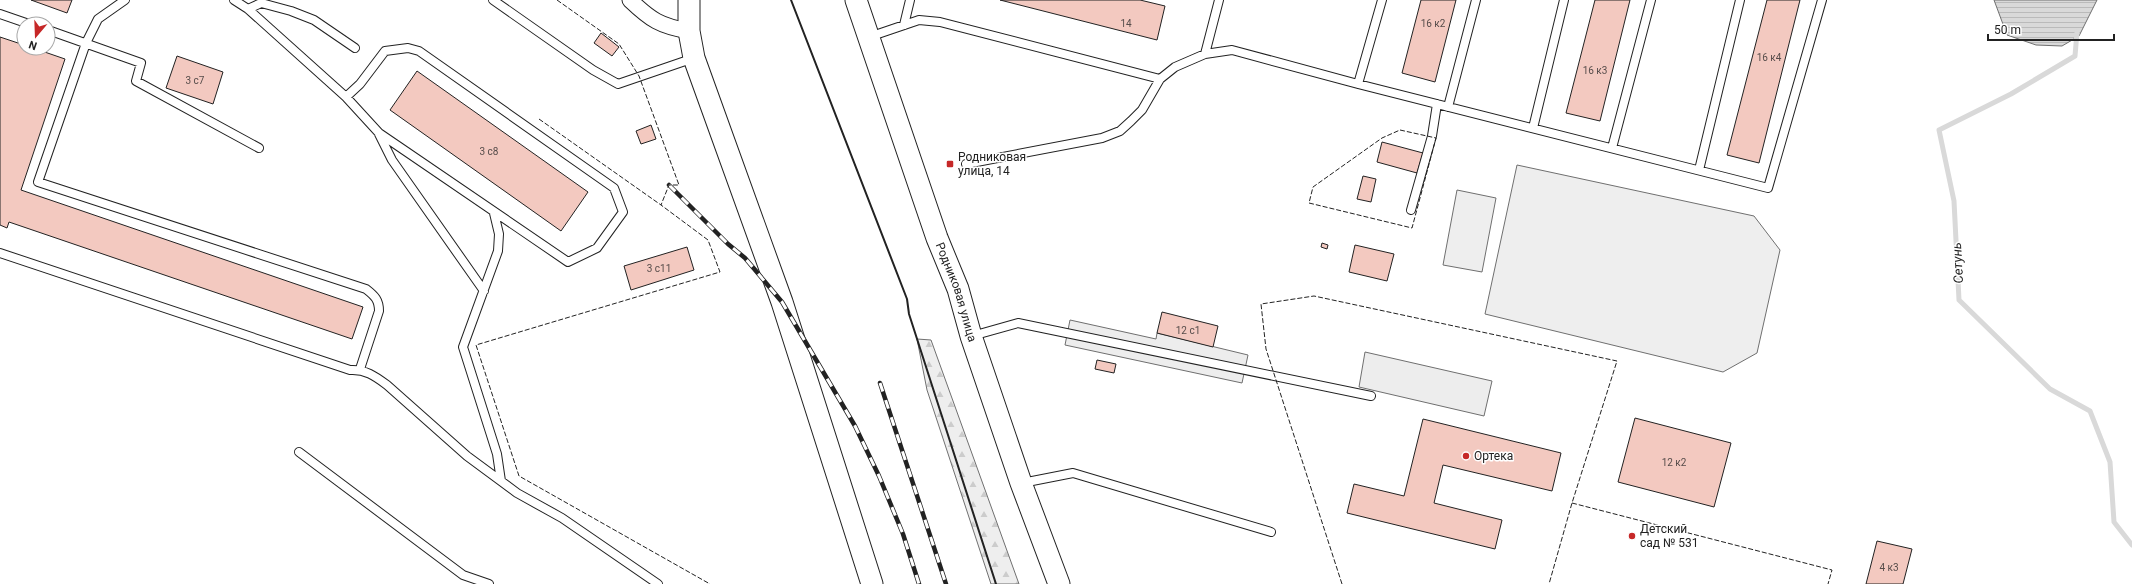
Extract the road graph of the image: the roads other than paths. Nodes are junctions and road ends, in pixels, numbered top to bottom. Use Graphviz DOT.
graph roads {
  1 [pos="126,0"];
  2 [pos="234,0"];
  3 [pos="493,0"];
  4 [pos="630,0"];
  5 [pos="689,0"];
  6 [pos="856,0"];
  7 [pos="910,0"];
  8 [pos="1219,0"];
  9 [pos="1382,0"];
  10 [pos="1476,0"];
  11 [pos="1564,0"];
  12 [pos="1651,0"];
  13 [pos="1740,0"];
  14 [pos="1822,0"];
  15 [pos="248,9"];
  16 [pos="0,14"];
  17 [pos="16,20"];
  18 [pos="904,25"];
  19 [pos="689,31"];
  20 [pos="56,33"];
  21 [pos="868,37"];
  22 [pos="86,43"];
  23 [pos="355,48"];
  24 [pos="1205,54"];
  25 [pos="694,58"];
  26 [pos="1160,79"];
  27 [pos="1358,84"];
  28 [pos="346,97"];
  29 [pos="1437,104"];
  30 [pos="1448,107"];
  31 [pos="1533,128"];
  32 [pos="379,133"];
  33 [pos="259,148"];
  34 [pos="1612,148"];
  35 [pos="966,164"];
  36 [pos="1699,170"];
  37 [pos="1411,210"];
  38 [pos="494,213"];
  39 [pos="0,253"];
  40 [pos="484,291"];
  41 [pos="971,336"];
  42 [pos="360,369"];
  43 [pos="1371,396"];
  44 [pos="299,452"];
  45 [pos="501,481"];
  46 [pos="1021,483"];
  47 [pos="1271,532"];
  48 [pos="489,584"];
  49 [pos="658,584"];
  50 [pos="872,584"];
  51 [pos="1059,584"];
  1 -- 22 [label="lane"];
  2 -- 15 [label="lane"];
  3 -- 25 [label="lane"];
  4 -- 19 [label="street"];
  5 -- 19 [label="main road"];
  6 -- 21 [label="main road, Родниковая улица"];
  7 -- 18 [label="lane"];
  8 -- 24 [label="lane"];
  9 -- 27 [label="lane"];
  10 -- 30 [label="lane"];
  11 -- 31 [label="lane"];
  12 -- 34 [label="lane"];
  13 -- 36 [label="lane"];
  14 -- 36 [label="lane"];
  15 -- 23 [label="lane"];
  15 -- 28 [label="lane"];
  16 -- 17 [label="lane"];
  18 -- 21 [label="lane"];
  18 -- 26 [label="lane"];
  19 -- 25 [label="main road"];
  20 -- 22 [label="lane"];
  21 -- 41 [label="main road, Родниковая улица"];
  22 -- 33 [label="lane"];
  22 -- 42 [label="lane"];
  24 -- 26 [label="lane"];
  24 -- 27 [label="lane"];
  25 -- 50 [label="main road"];
  26 -- 35 [label="lane"];
  27 -- 29 [label="lane"];
  28 -- 32 [label="lane"];
  28 -- 38 [label="lane"];
  29 -- 30 [label="lane"];
  29 -- 37 [label="lane"];
  30 -- 31 [label="lane"];
  31 -- 34 [label="lane"];
  32 -- 38 [label="lane"];
  32 -- 40 [label="lane"];
  34 -- 36 [label="lane"];
  38 -- 40 [label="lane"];
  39 -- 42 [label="lane"];
  40 -- 45 [label="lane"];
  41 -- 43 [label="lane"];
  41 -- 46 [label="main road, Родниковая улица"];
  42 -- 45 [label="lane"];
  44 -- 48 [label="lane"];
  45 -- 49 [label="lane"];
  46 -- 47 [label="lane"];
  46 -- 51 [label="main road, Родниковая улица"];
}
